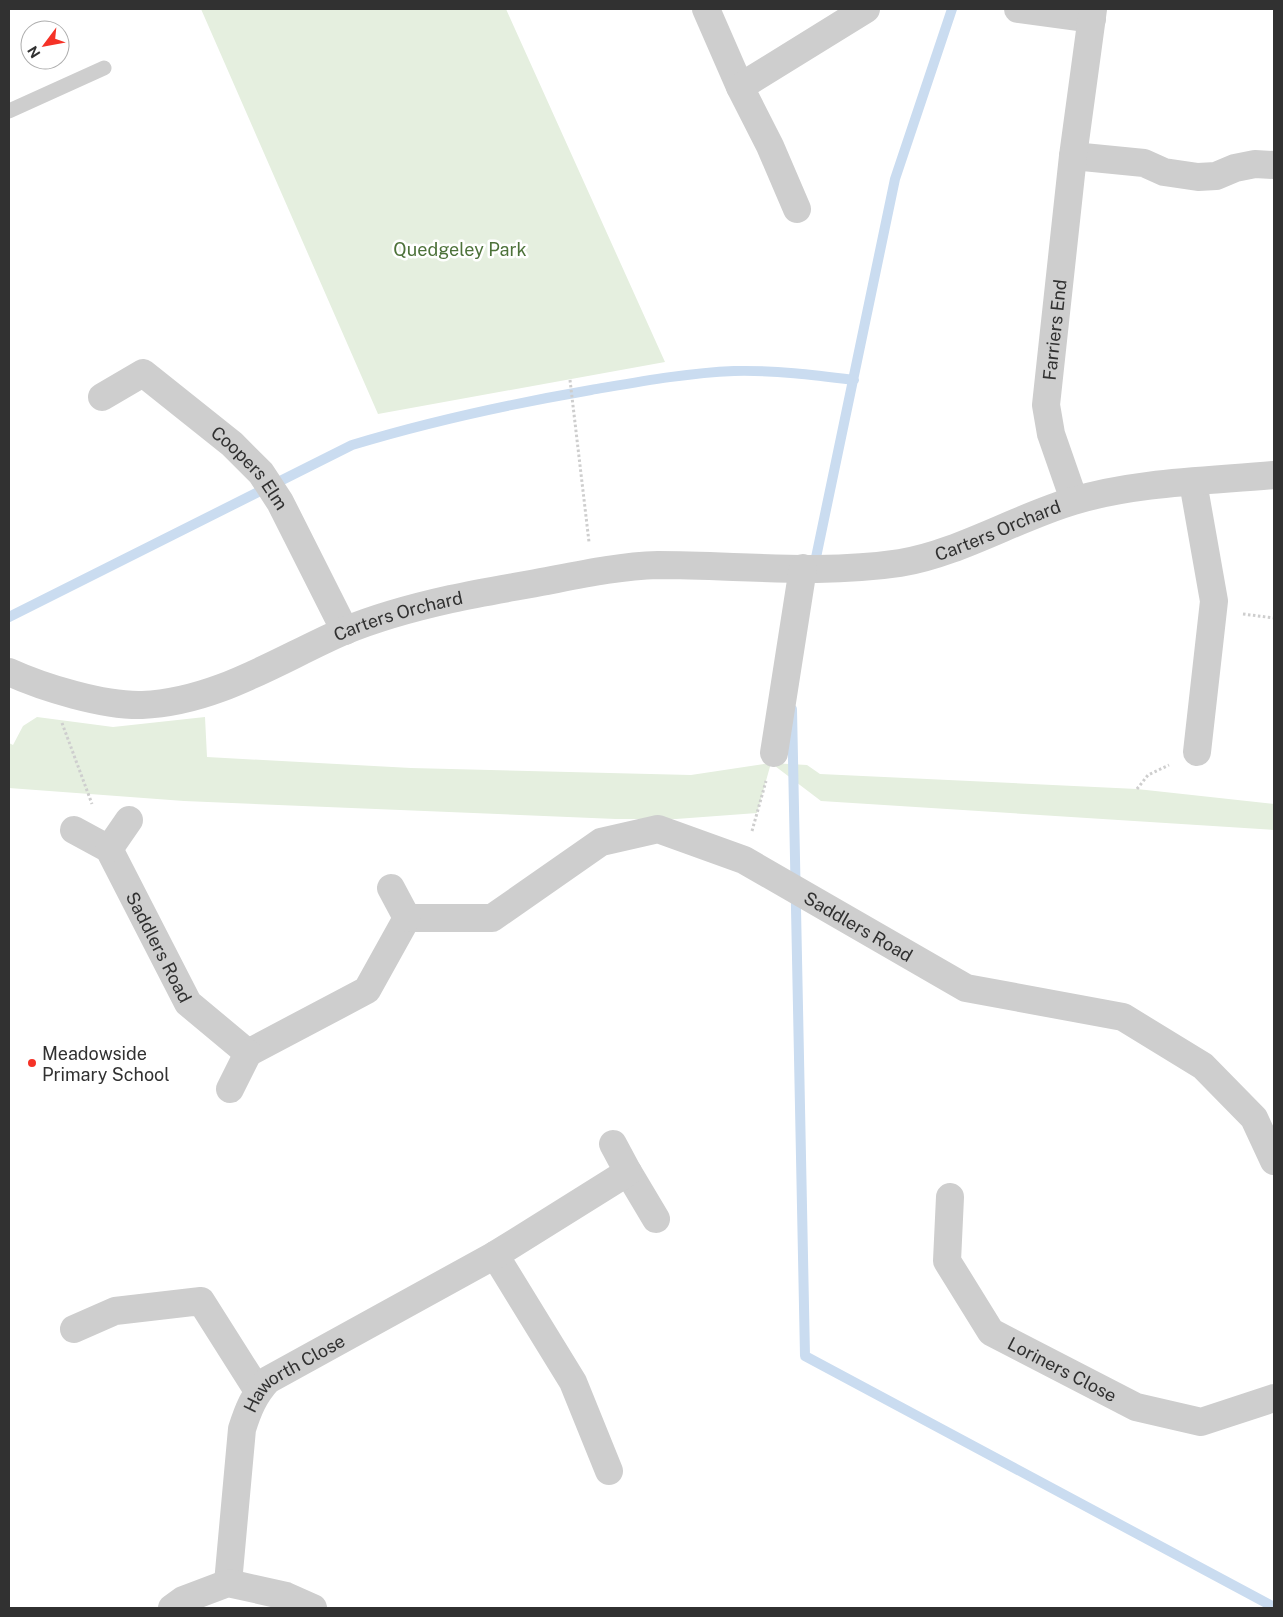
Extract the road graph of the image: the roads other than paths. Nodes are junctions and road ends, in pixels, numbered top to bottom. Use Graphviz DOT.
graph roads {
  1 [pos="706,9"];
  2 [pos="866,9"];
  3 [pos="1018,9"];
  4 [pos="1093,14"];
  5 [pos="104,68"];
  6 [pos="740,87"];
  7 [pos="9,111"];
  8 [pos="1073,156"];
  9 [pos="1274,165"];
  10 [pos="797,208"];
  11 [pos="102,397"];
  12 [pos="1274,475"];
  13 [pos="1193,482"];
  14 [pos="1074,500"];
  15 [pos="803,568"];
  16 [pos="345,631"];
  17 [pos="9,672"];
  18 [pos="1197,752"];
  19 [pos="774,753"];
  20 [pos="129,820"];
  21 [pos="74,830"];
  22 [pos="109,849"];
  23 [pos="391,888"];
  24 [pos="407,918"];
  25 [pos="248,1053"];
  26 [pos="230,1089"];
  27 [pos="613,1144"];
  28 [pos="1274,1161"];
  29 [pos="628,1172"];
  30 [pos="950,1197"];
  31 [pos="656,1219"];
  32 [pos="495,1255"];
  33 [pos="74,1329"];
  34 [pos="258,1391"];
  35 [pos="1274,1398"];
  36 [pos="610,1471"];
  37 [pos="228,1583"];
  38 [pos="172,1608"];
  39 [pos="313,1608"];
  1 -- 6 [label="street"];
  2 -- 6 [label="street"];
  3 -- 4 [label="street, Farriers End"];
  4 -- 8 [label="street, Farriers End"];
  5 -- 7 [label="lane"];
  6 -- 10 [label="street"];
  8 -- 9 [label="street"];
  8 -- 14 [label="street, Farriers End"];
  11 -- 16 [label="street, Coopers Elm"];
  12 -- 13 [label="street, Carters Orchard"];
  13 -- 14 [label="street, Carters Orchard"];
  13 -- 18 [label="street"];
  14 -- 15 [label="street, Carters Orchard"];
  15 -- 16 [label="street, Carters Orchard"];
  15 -- 19 [label="street"];
  16 -- 17 [label="street, Carters Orchard"];
  20 -- 22 [label="street"];
  21 -- 22 [label="street"];
  22 -- 25 [label="street, Saddlers Road"];
  23 -- 24 [label="street"];
  24 -- 25 [label="street"];
  24 -- 28 [label="street, Saddlers Road"];
  25 -- 26 [label="street"];
  27 -- 29 [label="street"];
  29 -- 31 [label="street"];
  29 -- 32 [label="street, Haworth Close"];
  30 -- 35 [label="street, Loriners Close"];
  32 -- 34 [label="street, Haworth Close"];
  32 -- 36 [label="street"];
  33 -- 34 [label="street"];
  34 -- 37 [label="street, Haworth Close"];
  37 -- 38 [label="street"];
  37 -- 39 [label="street"];
}
